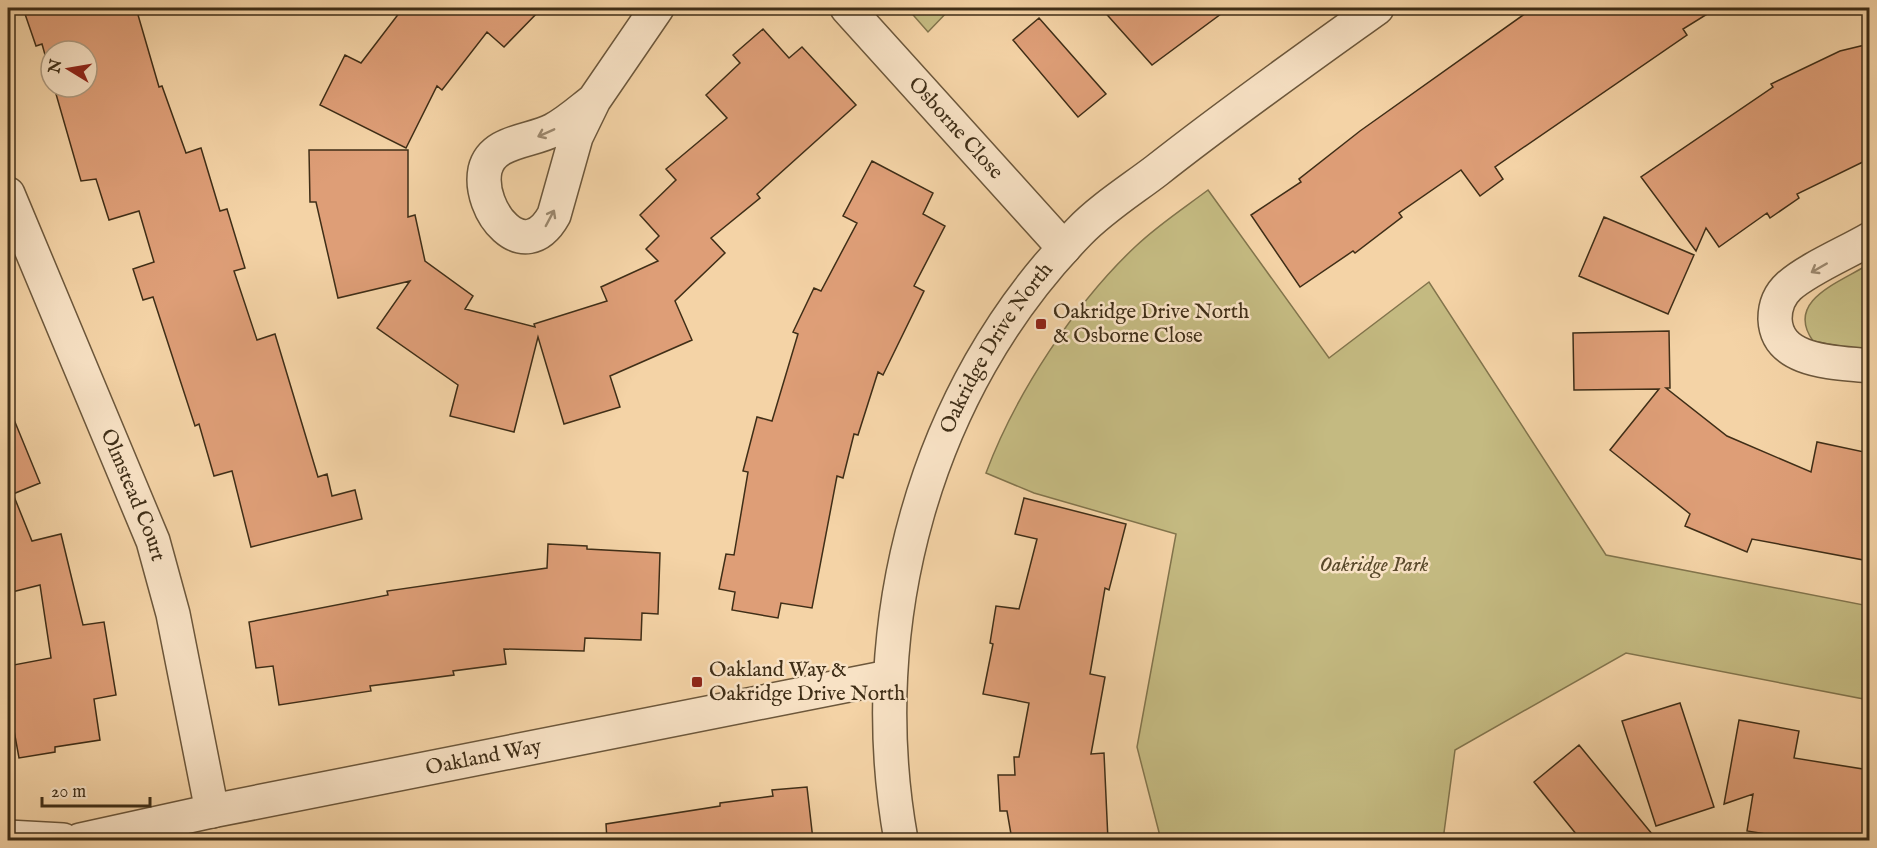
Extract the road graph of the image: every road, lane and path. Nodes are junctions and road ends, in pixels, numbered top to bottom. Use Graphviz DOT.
graph roads {
  1 [pos="657,8"];
  2 [pos="847,8"];
  3 [pos="1377,8"];
  4 [pos="594,100"];
  5 [pos="8,194"];
  6 [pos="1869,239"];
  7 [pos="1064,249"];
  8 [pos="1869,366"];
  9 [pos="889,677"];
  10 [pos="212,811"];
  11 [pos="8,837"];
  12 [pos="63,840"];
  13 [pos="80,840"];
  14 [pos="901,840"];
  1 -- 4 [label="street"];
  2 -- 7 [label="street, Osborne Close"];
  3 -- 7 [label="street, Oakridge Drive North"];
  5 -- 10 [label="street, Olmstead Court"];
  6 -- 8 [label="street, one-way"];
  7 -- 9 [label="street, Oakridge Drive North"];
  9 -- 10 [label="street, Oakland Way"];
  9 -- 14 [label="street, Oakridge Drive North"];
  10 -- 13 [label="street, Oakland Way"];
  11 -- 12 [label="street"];
}
